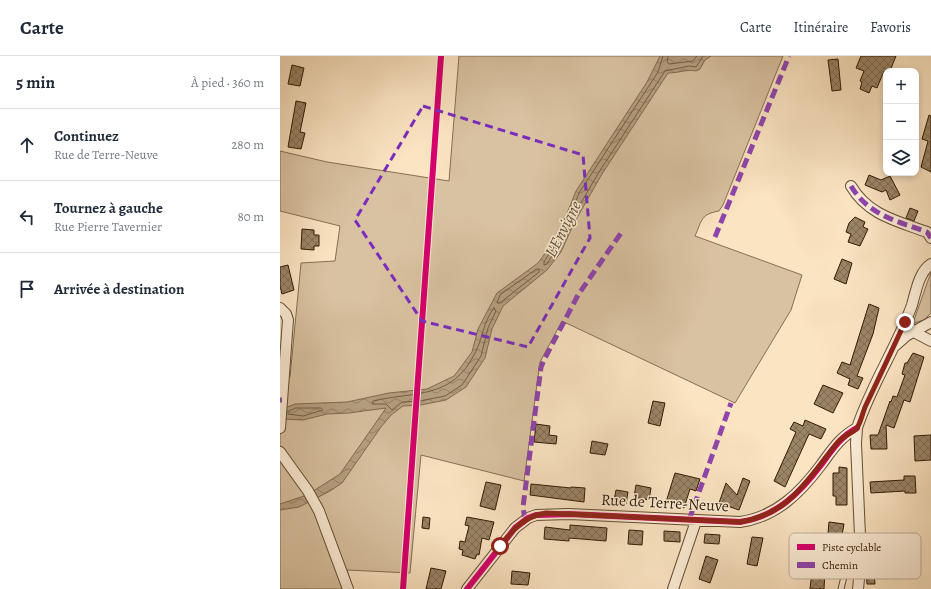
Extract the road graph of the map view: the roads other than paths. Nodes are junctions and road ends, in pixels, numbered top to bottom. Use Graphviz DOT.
graph roads {
  1 [pos="851,186"];
  2 [pos="931,238"];
  3 [pos="931,264"];
  4 [pos="280,308"];
  5 [pos="905,322"];
  6 [pos="931,322"];
  7 [pos="914,332"];
  8 [pos="931,341"];
  9 [pos="894,346"];
  10 [pos="280,425"];
  11 [pos="857,428"];
  12 [pos="280,452"];
  13 [pos="696,521"];
  14 [pos="859,533"];
  15 [pos="843,579"];
  16 [pos="859,579"];
  17 [pos="348,589"];
  18 [pos="467,589"];
  19 [pos="673,589"];
  20 [pos="841,589"];
  21 [pos="858,589"];
  1 -- 2 [label="street"];
  3 -- 5 [label="street"];
  4 -- 10 [label="street"];
  5 -- 7 [label="street"];
  5 -- 9 [label="street"];
  6 -- 7 [label="street"];
  7 -- 8 [label="street"];
  7 -- 9 [label="street"];
  9 -- 11 [label="street"];
  11 -- 13 [label="street, Rue de Terre-Neuve"];
  11 -- 14 [label="street"];
  12 -- 17 [label="street"];
  13 -- 18 [label="street, Rue de Terre-Neuve"];
  13 -- 19 [label="street"];
  15 -- 20 [label="lane"];
  16 -- 21 [label="street"];
}
